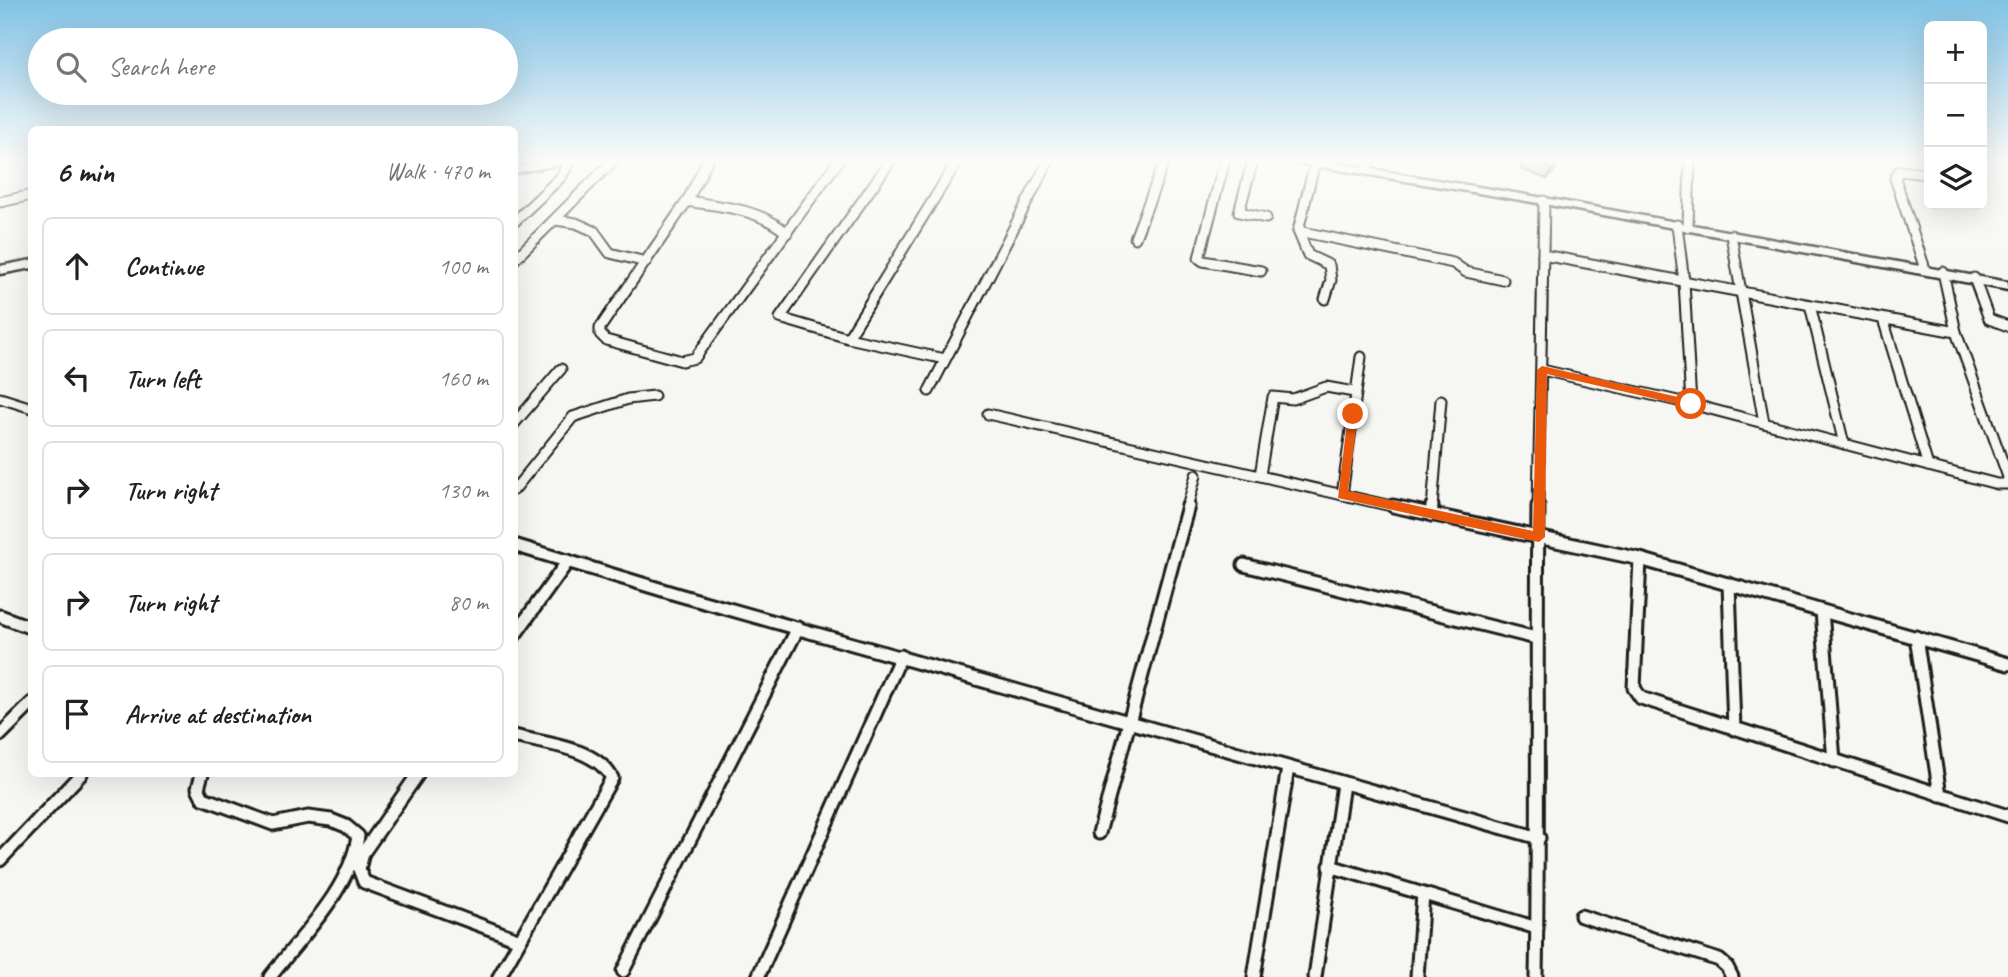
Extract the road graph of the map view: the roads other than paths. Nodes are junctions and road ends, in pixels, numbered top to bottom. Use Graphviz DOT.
graph roads {
  1 [pos="531,206"];
  2 [pos="569,206"];
  3 [pos="684,206"];
  4 [pos="713,206"];
  5 [pos="807,206"];
  6 [pos="859,206"];
  7 [pos="930,206"];
  8 [pos="1025,206"];
  9 [pos="1147,206"];
  10 [pos="1213,206"];
  11 [pos="1241,206"];
  12 [pos="1307,206"];
  13 [pos="1544,206"];
  14 [pos="1569,206"];
  15 [pos="1684,206"];
  16 [pos="1904,206"];
  17 [pos="518,218"];
  18 [pos="1266,218"];
  19 [pos="555,220"];
  20 [pos="1682,226"];
  21 [pos="1298,231"];
  22 [pos="787,233"];
  23 [pos="1731,235"];
  24 [pos="1135,238"];
  25 [pos="1543,255"];
  26 [pos="518,256"];
  27 [pos="646,262"];
  28 [pos="28,265"];
  29 [pos="1925,269"];
  30 [pos="0,270"];
  31 [pos="1261,271"];
  32 [pos="1943,272"];
  33 [pos="1974,278"];
  34 [pos="1503,280"];
  35 [pos="1684,282"];
  36 [pos="2008,286"];
  37 [pos="1742,293"];
  38 [pos="1325,299"];
  39 [pos="1810,305"];
  40 [pos="1883,319"];
  41 [pos="2008,326"];
  42 [pos="1956,332"];
  43 [pos="849,338"];
  44 [pos="1361,357"];
  45 [pos="945,359"];
  46 [pos="561,369"];
  47 [pos="1542,370"];
  48 [pos="929,391"];
  49 [pos="1354,392"];
  50 [pos="654,396"];
  51 [pos="0,398"];
  52 [pos="1441,400"];
  53 [pos="1691,404"];
  54 [pos="28,407"];
  55 [pos="988,414"];
  56 [pos="518,419"];
  57 [pos="1764,423"];
  58 [pos="1844,444"];
  59 [pos="1928,466"];
  60 [pos="1196,475"];
  61 [pos="1259,475"];
  62 [pos="518,485"];
  63 [pos="1342,495"];
  64 [pos="1431,515"];
  65 [pos="1539,537"];
  66 [pos="518,546"];
  67 [pos="1640,559"];
  68 [pos="568,561"];
  69 [pos="1244,565"];
  70 [pos="1729,584"];
  71 [pos="1822,611"];
  72 [pos="0,616"];
  73 [pos="28,626"];
  74 [pos="798,628"];
  75 [pos="518,630"];
  76 [pos="1916,637"];
  77 [pos="1536,638"];
  78 [pos="901,656"];
  79 [pos="2008,664"];
  80 [pos="28,708"];
  81 [pos="1130,723"];
  82 [pos="1734,729"];
  83 [pos="0,735"];
  84 [pos="518,737"];
  85 [pos="1834,761"];
  86 [pos="1288,768"];
  87 [pos="78,777"];
  88 [pos="201,777"];
  89 [pos="416,777"];
  90 [pos="1343,784"];
  91 [pos="1940,795"];
  92 [pos="2008,816"];
  93 [pos="1099,833"];
  94 [pos="1539,838"];
  95 [pos="0,860"];
  96 [pos="1330,866"];
  97 [pos="1423,894"];
  98 [pos="1581,916"];
  99 [pos="1537,928"];
  100 [pos="520,940"];
  101 [pos="623,971"];
  102 [pos="270,977"];
  103 [pos="499,977"];
  104 [pos="758,977"];
  105 [pos="1254,977"];
  106 [pos="1315,977"];
  107 [pos="1417,977"];
  108 [pos="1536,977"];
  109 [pos="1732,977"];
  1 -- 17 [label="street"];
  2 -- 19 [label="street"];
  3 -- 27 [label="street"];
  4 -- 22 [label="street"];
  5 -- 22 [label="street"];
  6 -- 43 [label="street"];
  7 -- 43 [label="street"];
  8 -- 45 [label="street"];
  9 -- 24 [label="street"];
  10 -- 31 [label="street"];
  11 -- 18 [label="street"];
  12 -- 21 [label="street"];
  13 -- 25 [label="street"];
  14 -- 20 [label="main road"];
  15 -- 20 [label="street"];
  16 -- 29 [label="street"];
  19 -- 26 [label="street"];
  19 -- 27 [label="street"];
  20 -- 23 [label="main road"];
  20 -- 35 [label="street"];
  21 -- 34 [label="street"];
  21 -- 38 [label="street"];
  22 -- 27 [label="street"];
  23 -- 29 [label="main road"];
  23 -- 37 [label="street"];
  25 -- 35 [label="street"];
  25 -- 47 [label="street"];
  28 -- 30 [label="main road"];
  29 -- 32 [label="main road"];
  32 -- 33 [label="main road"];
  32 -- 42 [label="street"];
  33 -- 36 [label="main road"];
  33 -- 41 [label="street"];
  35 -- 37 [label="street"];
  35 -- 53 [label="street"];
  37 -- 39 [label="street"];
  37 -- 57 [label="street"];
  39 -- 40 [label="street"];
  39 -- 58 [label="street"];
  40 -- 42 [label="street"];
  40 -- 59 [label="street"];
  42 -- 59 [label="street"];
  43 -- 45 [label="street"];
  44 -- 49 [label="street"];
  45 -- 48 [label="street"];
  46 -- 56 [label="street"];
  47 -- 53 [label="street"];
  47 -- 65 [label="street"];
  49 -- 61 [label="street"];
  49 -- 63 [label="street"];
  50 -- 62 [label="street"];
  51 -- 54 [label="street"];
  52 -- 64 [label="street"];
  53 -- 57 [label="street"];
  55 -- 61 [label="street"];
  57 -- 58 [label="street"];
  58 -- 59 [label="street"];
  60 -- 81 [label="street"];
  61 -- 63 [label="street"];
  63 -- 64 [label="street"];
  64 -- 65 [label="street"];
  65 -- 67 [label="street"];
  65 -- 77 [label="street"];
  66 -- 68 [label="street"];
  67 -- 70 [label="street"];
  67 -- 82 [label="street"];
  68 -- 74 [label="street"];
  68 -- 75 [label="street"];
  69 -- 77 [label="street"];
  70 -- 71 [label="street"];
  70 -- 82 [label="street"];
  71 -- 76 [label="street"];
  71 -- 85 [label="street"];
  72 -- 73 [label="street"];
  74 -- 78 [label="street"];
  74 -- 101 [label="street"];
  76 -- 79 [label="street"];
  76 -- 91 [label="street"];
  77 -- 94 [label="street"];
  78 -- 81 [label="street"];
  78 -- 104 [label="street"];
  80 -- 83 [label="street"];
  81 -- 86 [label="street"];
  81 -- 93 [label="street"];
  82 -- 85 [label="street"];
  84 -- 100 [label="street"];
  85 -- 91 [label="street"];
  86 -- 90 [label="street"];
  86 -- 105 [label="street"];
  87 -- 95 [label="street"];
  88 -- 102 [label="street"];
  89 -- 100 [label="street"];
  90 -- 94 [label="street"];
  90 -- 96 [label="street"];
  91 -- 92 [label="street"];
  94 -- 99 [label="street"];
  96 -- 97 [label="street"];
  96 -- 106 [label="street"];
  97 -- 99 [label="street"];
  97 -- 107 [label="street"];
  98 -- 109 [label="street"];
  99 -- 108 [label="street"];
  100 -- 103 [label="street"];
}
